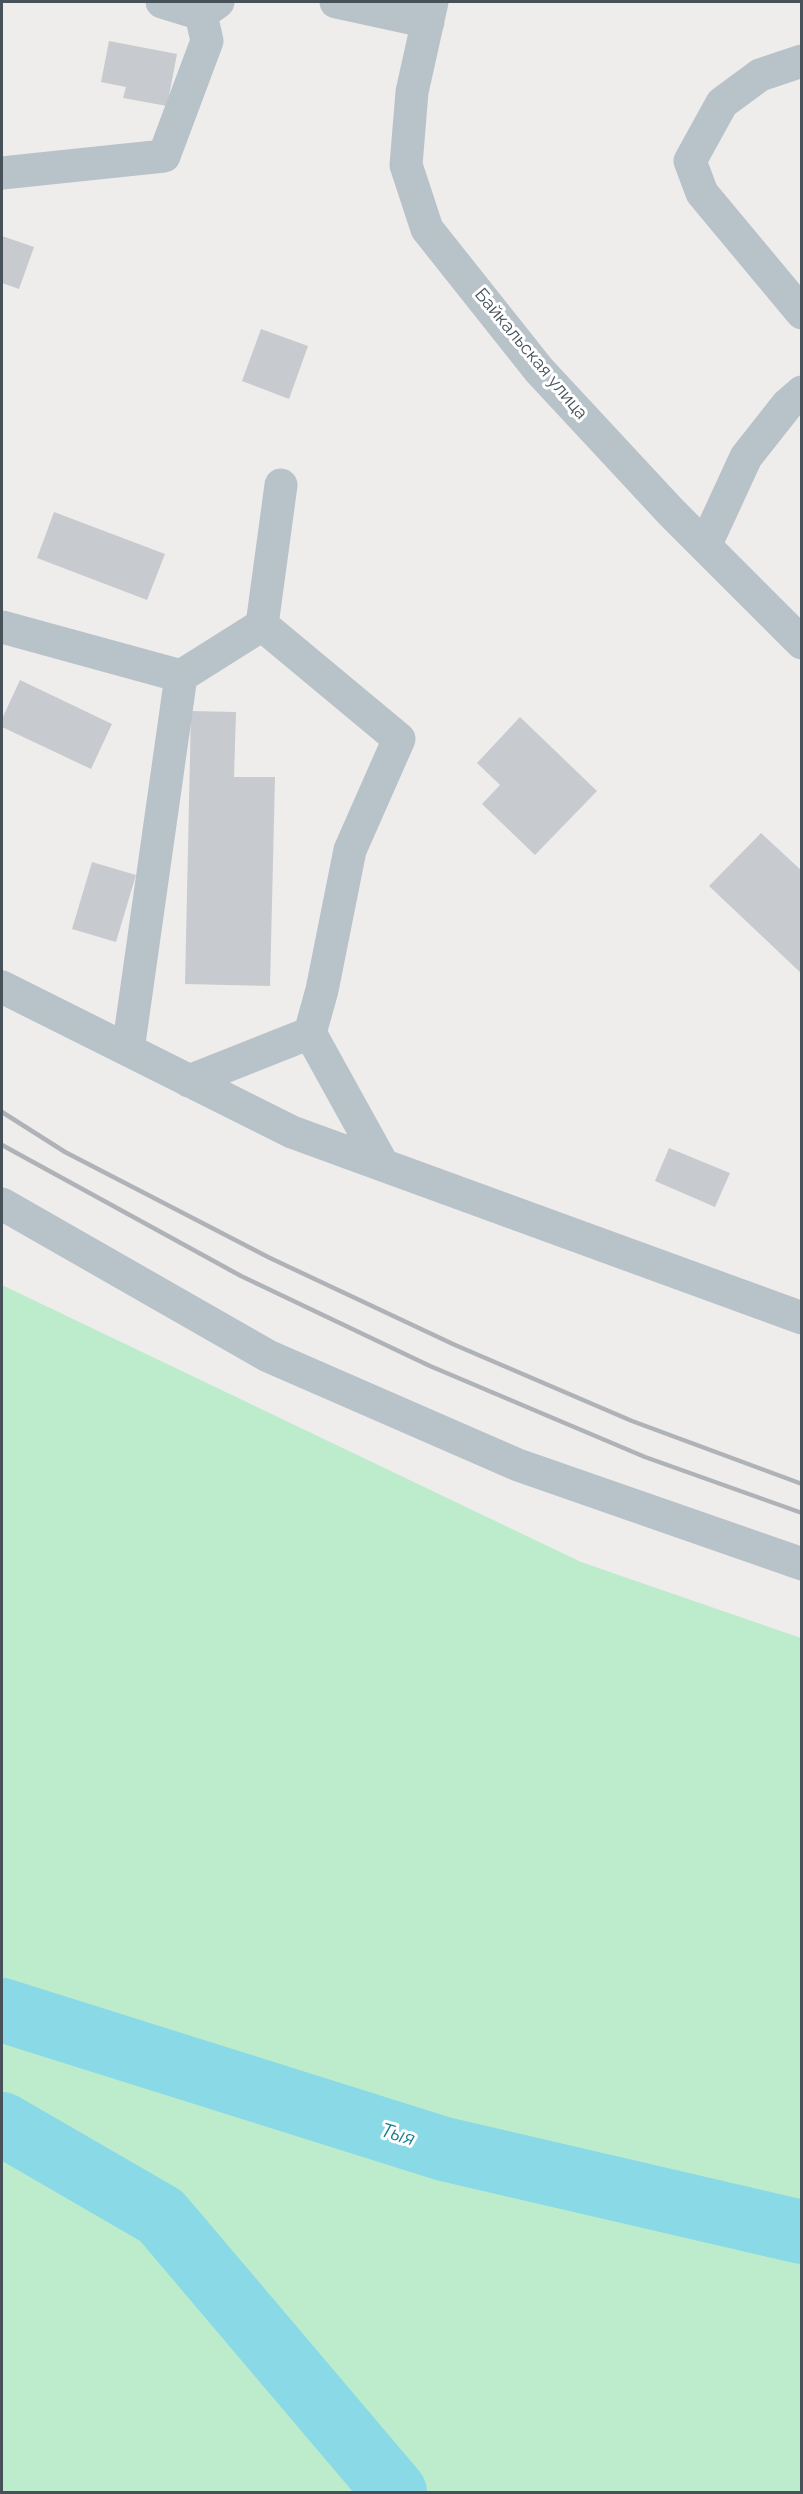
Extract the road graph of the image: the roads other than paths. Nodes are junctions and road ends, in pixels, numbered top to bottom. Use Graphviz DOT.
graph roads {
  1 [pos="162,2"];
  2 [pos="336,2"];
  3 [pos="210,8"];
  4 [pos="430,12"];
  5 [pos="801,61"];
  6 [pos="2,173"];
  7 [pos="801,313"];
  8 [pos="801,392"];
  9 [pos="281,485"];
  10 [pos="705,546"];
  11 [pos="262,625"];
  12 [pos="2,627"];
  13 [pos="801,643"];
  14 [pos="181,676"];
  15 [pos="2,987"];
  16 [pos="310,1033"];
  17 [pos="128,1050"];
  18 [pos="189,1081"];
  19 [pos="383,1165"];
  20 [pos="2,1204"];
  21 [pos="801,1318"];
  22 [pos="801,1564"];
  1 -- 3 [label="street"];
  2 -- 4 [label="street"];
  3 -- 6 [label="street"];
  4 -- 10 [label="street, Байкальская улица"];
  5 -- 7 [label="street"];
  8 -- 10 [label="street"];
  9 -- 11 [label="street"];
  10 -- 13 [label="street, Байкальская улица"];
  11 -- 14 [label="street"];
  11 -- 16 [label="street"];
  12 -- 14 [label="street"];
  14 -- 17 [label="street"];
  15 -- 17 [label="street"];
  16 -- 18 [label="street"];
  16 -- 19 [label="street"];
  17 -- 18 [label="street"];
  18 -- 19 [label="street"];
  19 -- 21 [label="street"];
  20 -- 22 [label="street"];
}
